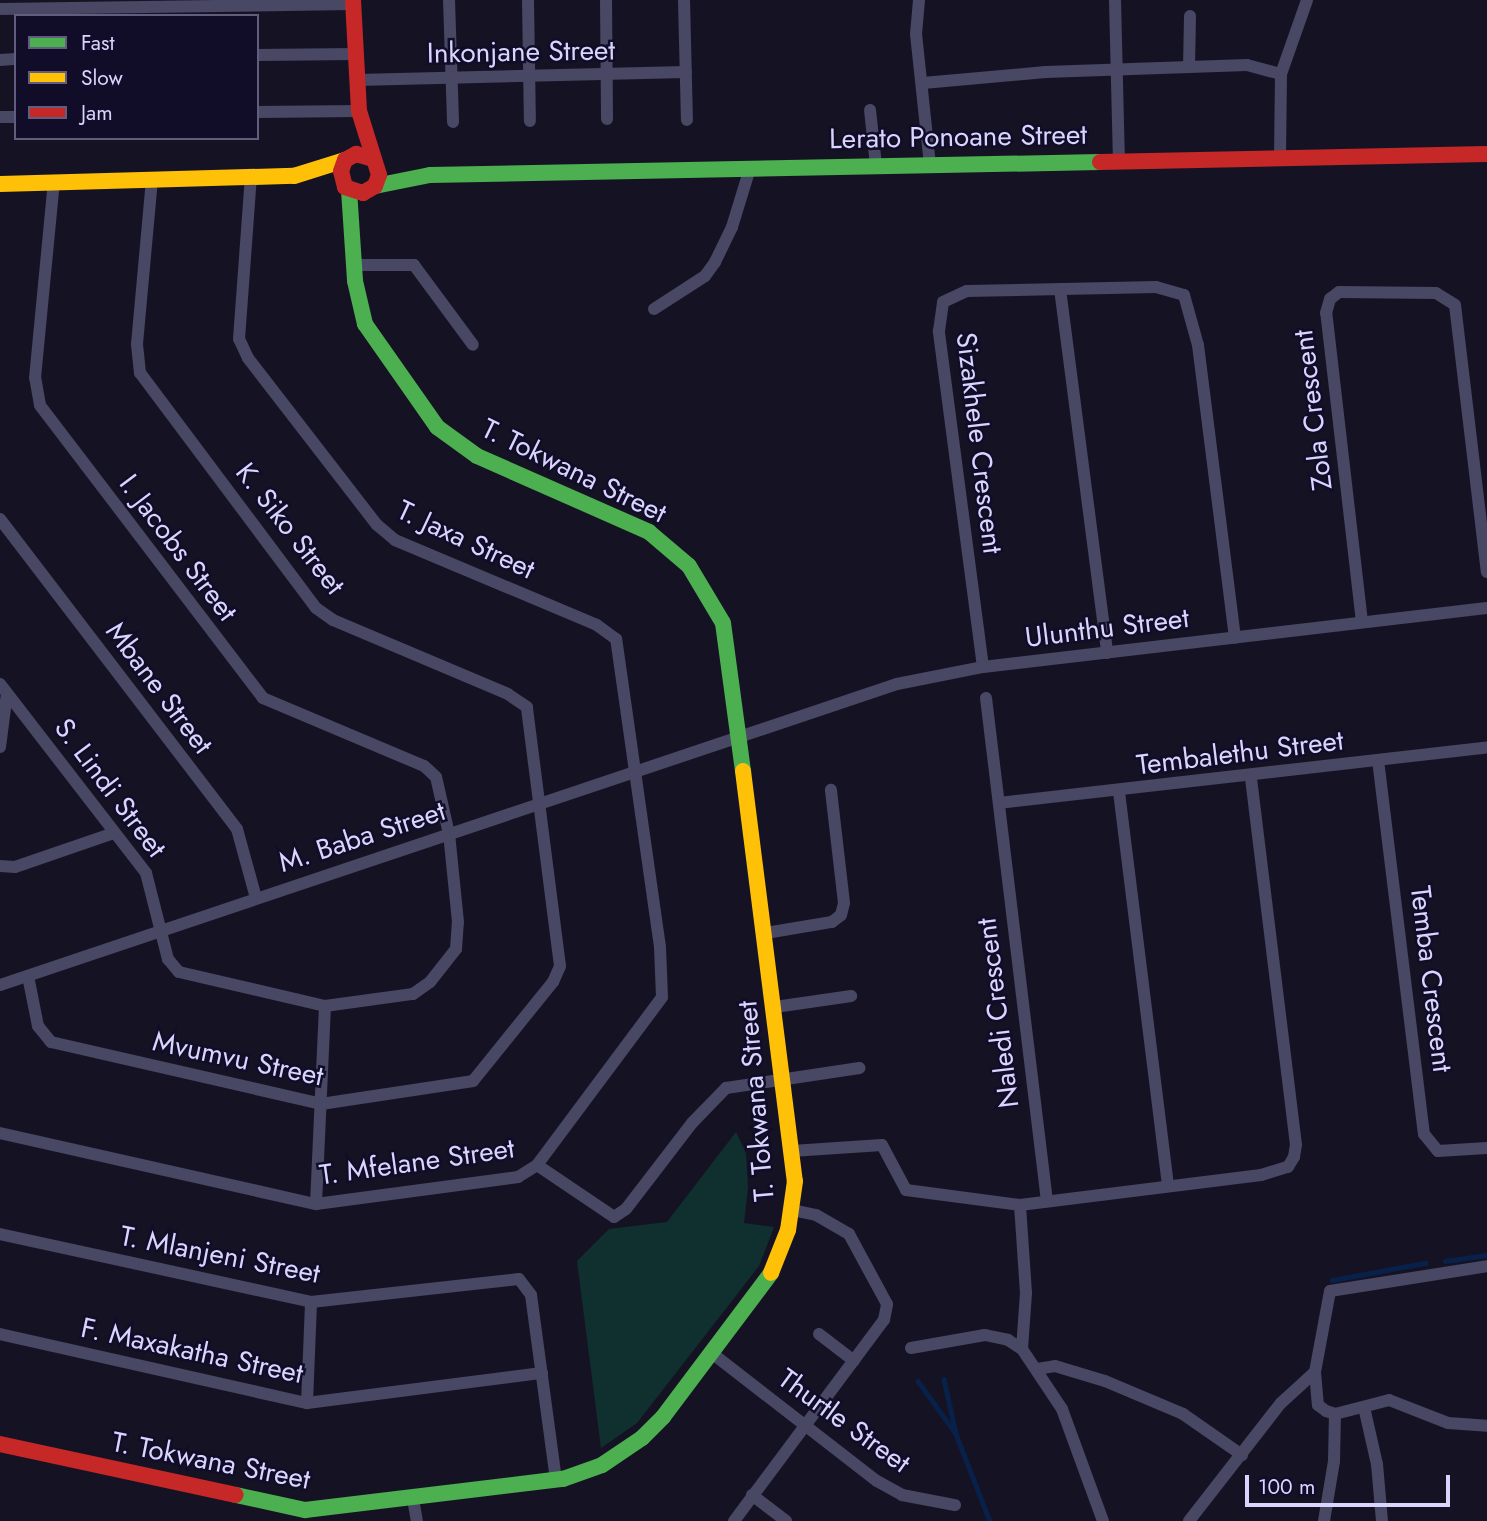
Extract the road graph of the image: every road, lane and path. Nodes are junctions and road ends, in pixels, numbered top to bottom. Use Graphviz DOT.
graph roads {
  1 [pos="449,0"];
  2 [pos="528,0"];
  3 [pos="606,0"];
  4 [pos="684,0"];
  5 [pos="919,0"];
  6 [pos="1115,0"];
  7 [pos="1307,0"];
  8 [pos="353,2"];
  9 [pos="0,9"];
  10 [pos="1190,16"];
  11 [pos="356,54"];
  12 [pos="259,55"];
  13 [pos="1189,66"];
  14 [pos="1119,70"];
  15 [pos="686,72"];
  16 [pos="1281,74"];
  17 [pos="608,75"];
  18 [pos="530,76"];
  19 [pos="451,77"];
  20 [pos="357,80"];
  21 [pos="923,83"];
  22 [pos="870,110"];
  23 [pos="359,111"];
  24 [pos="259,112"];
  25 [pos="607,119"];
  26 [pos="687,120"];
  27 [pos="530,121"];
  28 [pos="453,122"];
  29 [pos="1487,154"];
  30 [pos="1280,156"];
  31 [pos="346,160"];
  32 [pos="1119,160"];
  33 [pos="375,162"];
  34 [pos="930,164"];
  35 [pos="876,165"];
  36 [pos="750,168"];
  37 [pos="430,175"];
  38 [pos="294,176"];
  39 [pos="251,177"];
  40 [pos="152,180"];
  41 [pos="54,183"];
  42 [pos="0,184"];
  43 [pos="347,188"];
  44 [pos="372,189"];
  45 [pos="355,237"];
  46 [pos="353,265"];
  47 [pos="1060,289"];
  48 [pos="654,309"];
  49 [pos="473,345"];
  50 [pos="0,519"];
  51 [pos="1487,572"];
  52 [pos="1487,608"];
  53 [pos="1362,622"];
  54 [pos="1234,638"];
  55 [pos="1107,653"];
  56 [pos="983,667"];
  57 [pos="3,689"];
  58 [pos="986,698"];
  59 [pos="741,739"];
  60 [pos="0,747"];
  61 [pos="1487,747"];
  62 [pos="1378,760"];
  63 [pos="637,773"];
  64 [pos="1251,776"];
  65 [pos="831,790"];
  66 [pos="1119,793"];
  67 [pos="542,803"];
  68 [pos="999,803"];
  69 [pos="114,833"];
  70 [pos="449,834"];
  71 [pos="0,866"];
  72 [pos="256,898"];
  73 [pos="160,931"];
  74 [pos="766,933"];
  75 [pos="28,976"];
  76 [pos="0,985"];
  77 [pos="851,996"];
  78 [pos="325,1006"];
  79 [pos="775,1007"];
  80 [pos="860,1068"];
  81 [pos="784,1079"];
  82 [pos="321,1104"];
  83 [pos="0,1133"];
  84 [pos="1487,1148"];
  85 [pos="792,1151"];
  86 [pos="537,1165"];
  87 [pos="1168,1185"];
  88 [pos="1047,1201"];
  89 [pos="316,1203"];
  90 [pos="1020,1205"];
  91 [pos="792,1210"];
  92 [pos="0,1234"];
  93 [pos="1487,1266"];
  94 [pos="311,1302"];
  95 [pos="0,1334"];
  96 [pos="819,1334"];
  97 [pos="911,1348"];
  98 [pos="1022,1349"];
  99 [pos="713,1354"];
  100 [pos="854,1361"];
  101 [pos="1037,1369"];
  102 [pos="1315,1372"];
  103 [pos="542,1373"];
  104 [pos="307,1403"];
  105 [pos="1364,1407"];
  106 [pos="1335,1414"];
  107 [pos="1487,1426"];
  108 [pos="806,1427"];
  109 [pos="0,1444"];
  110 [pos="1242,1455"];
  111 [pos="556,1479"];
  112 [pos="752,1495"];
  113 [pos="413,1499"];
  114 [pos="955,1505"];
  115 [pos="417,1521"];
  116 [pos="734,1521"];
  117 [pos="786,1521"];
  118 [pos="1103,1521"];
  119 [pos="1189,1521"];
  120 [pos="1324,1521"];
  121 [pos="1382,1521"];
  1 -- 19 [label="street"];
  2 -- 18 [label="street"];
  3 -- 17 [label="street"];
  4 -- 15 [label="street"];
  5 -- 21 [label="street"];
  6 -- 14 [label="street"];
  7 -- 16 [label="street"];
  8 -- 9 [label="street"];
  8 -- 11 [label="street"];
  10 -- 13 [label="street"];
  11 -- 12 [label="street"];
  11 -- 20 [label="street"];
  13 -- 14 [label="street"];
  13 -- 16 [label="street"];
  14 -- 21 [label="street"];
  14 -- 32 [label="street"];
  15 -- 17 [label="street, Inkonjane Street"];
  15 -- 26 [label="street"];
  16 -- 30 [label="street"];
  17 -- 18 [label="street, Inkonjane Street"];
  17 -- 25 [label="street"];
  18 -- 19 [label="street, Inkonjane Street"];
  18 -- 27 [label="street"];
  19 -- 20 [label="street, Inkonjane Street"];
  19 -- 28 [label="street"];
  20 -- 23 [label="street"];
  21 -- 34 [label="street"];
  22 -- 35 [label="street"];
  23 -- 24 [label="street"];
  23 -- 31 [label="street"];
  23 -- 33 [label="street"];
  29 -- 30 [label="street, Lerato Ponoane Street"];
  30 -- 32 [label="street, Lerato Ponoane Street"];
  31 -- 33 [label="street"];
  31 -- 38 [label="street"];
  31 -- 43 [label="street"];
  32 -- 34 [label="street, Lerato Ponoane Street"];
  33 -- 37 [label="street, Lerato Ponoane Street"];
  33 -- 44 [label="street"];
  34 -- 35 [label="street, Lerato Ponoane Street"];
  35 -- 36 [label="street, Lerato Ponoane Street"];
  36 -- 37 [label="street, Lerato Ponoane Street"];
  36 -- 48 [label="street"];
  37 -- 44 [label="street, Lerato Ponoane Street"];
  38 -- 39 [label="street"];
  38 -- 43 [label="street"];
  39 -- 40 [label="street"];
  39 -- 63 [label="street, T. Jaxa Street"];
  40 -- 41 [label="street"];
  40 -- 67 [label="street, K. Siko Street"];
  41 -- 42 [label="street"];
  41 -- 70 [label="street, I. Jacobs Street"];
  43 -- 44 [label="street"];
  43 -- 45 [label="street, T. Tokwana Street"];
  44 -- 45 [label="street, T. Tokwana Street"];
  45 -- 46 [label="street, T. Tokwana Street"];
  46 -- 49 [label="street"];
  46 -- 59 [label="street, T. Tokwana Street"];
  47 -- 54 [label="street, Sizakhele Crescent"];
  47 -- 55 [label="street"];
  47 -- 56 [label="street, Sizakhele Crescent"];
  50 -- 72 [label="street, Mbane Street"];
  51 -- 53 [label="street, Zola Crescent"];
  52 -- 53 [label="street, Ulunthu Street"];
  53 -- 54 [label="street, Ulunthu Street"];
  54 -- 55 [label="street, Ulunthu Street"];
  55 -- 56 [label="street, Ulunthu Street"];
  56 -- 59 [label="street, Ulunthu Street"];
  57 -- 60 [label="street"];
  57 -- 69 [label="street, S. Lindi Street"];
  58 -- 68 [label="street, Naledi Crescent"];
  59 -- 63 [label="street, M. Baba Street"];
  59 -- 74 [label="street, T. Tokwana Street"];
  61 -- 62 [label="street, Tembalethu Street"];
  62 -- 64 [label="street, Tembalethu Street"];
  62 -- 84 [label="street, Temba Crescent"];
  63 -- 67 [label="street, M. Baba Street"];
  63 -- 86 [label="street, T. Mfelane Street"];
  64 -- 66 [label="street, Tembalethu Street"];
  64 -- 87 [label="street"];
  65 -- 74 [label="street"];
  66 -- 68 [label="street, Tembalethu Street"];
  66 -- 87 [label="street"];
  67 -- 70 [label="street, M. Baba Street"];
  67 -- 82 [label="street, Mvumvu Street"];
  68 -- 88 [label="street, Naledi Crescent"];
  69 -- 71 [label="street"];
  69 -- 73 [label="street, S. Lindi Street"];
  70 -- 72 [label="street, M. Baba Street"];
  70 -- 78 [label="street"];
  72 -- 73 [label="street, M. Baba Street"];
  73 -- 75 [label="street, M. Baba Street"];
  73 -- 78 [label="street, S. Lindi Street"];
  74 -- 79 [label="street, T. Tokwana Street"];
  75 -- 76 [label="street, M. Baba Street"];
  75 -- 82 [label="street, Mvumvu Street"];
  77 -- 79 [label="street"];
  78 -- 82 [label="street"];
  79 -- 81 [label="street, T. Tokwana Street"];
  80 -- 81 [label="street"];
  81 -- 85 [label="street, T. Tokwana Street"];
  81 -- 86 [label="street"];
  82 -- 89 [label="street"];
  83 -- 89 [label="street, T. Mfelane Street"];
  85 -- 90 [label="street"];
  85 -- 91 [label="street, T. Tokwana Street"];
  86 -- 89 [label="street, T. Mfelane Street"];
  87 -- 88 [label="street"];
  88 -- 90 [label="street"];
  90 -- 98 [label="street"];
  91 -- 99 [label="street, T. Tokwana Street"];
  91 -- 100 [label="street"];
  92 -- 94 [label="street, T. Mlanjeni Street"];
  93 -- 102 [label="street"];
  94 -- 103 [label="street, T. Mlanjeni Street"];
  94 -- 104 [label="street"];
  95 -- 104 [label="street, F. Maxakatha Street"];
  96 -- 100 [label="street"];
  97 -- 98 [label="street"];
  98 -- 101 [label="street"];
  99 -- 108 [label="street, Thurtle Street"];
  99 -- 111 [label="street, T. Tokwana Street"];
  100 -- 108 [label="street"];
  101 -- 110 [label="street"];
  101 -- 118 [label="street"];
  102 -- 106 [label="street"];
  102 -- 110 [label="street"];
  103 -- 104 [label="street, F. Maxakatha Street"];
  103 -- 111 [label="street, T. Mlanjeni Street"];
  105 -- 106 [label="street"];
  105 -- 107 [label="street"];
  105 -- 121 [label="street"];
  106 -- 120 [label="street"];
  108 -- 112 [label="street"];
  108 -- 114 [label="street, Thurtle Street"];
  109 -- 113 [label="street, T. Tokwana Street"];
  110 -- 119 [label="street"];
  111 -- 113 [label="street, T. Tokwana Street"];
  112 -- 116 [label="street"];
  112 -- 117 [label="street"];
  113 -- 115 [label="street"];
}
